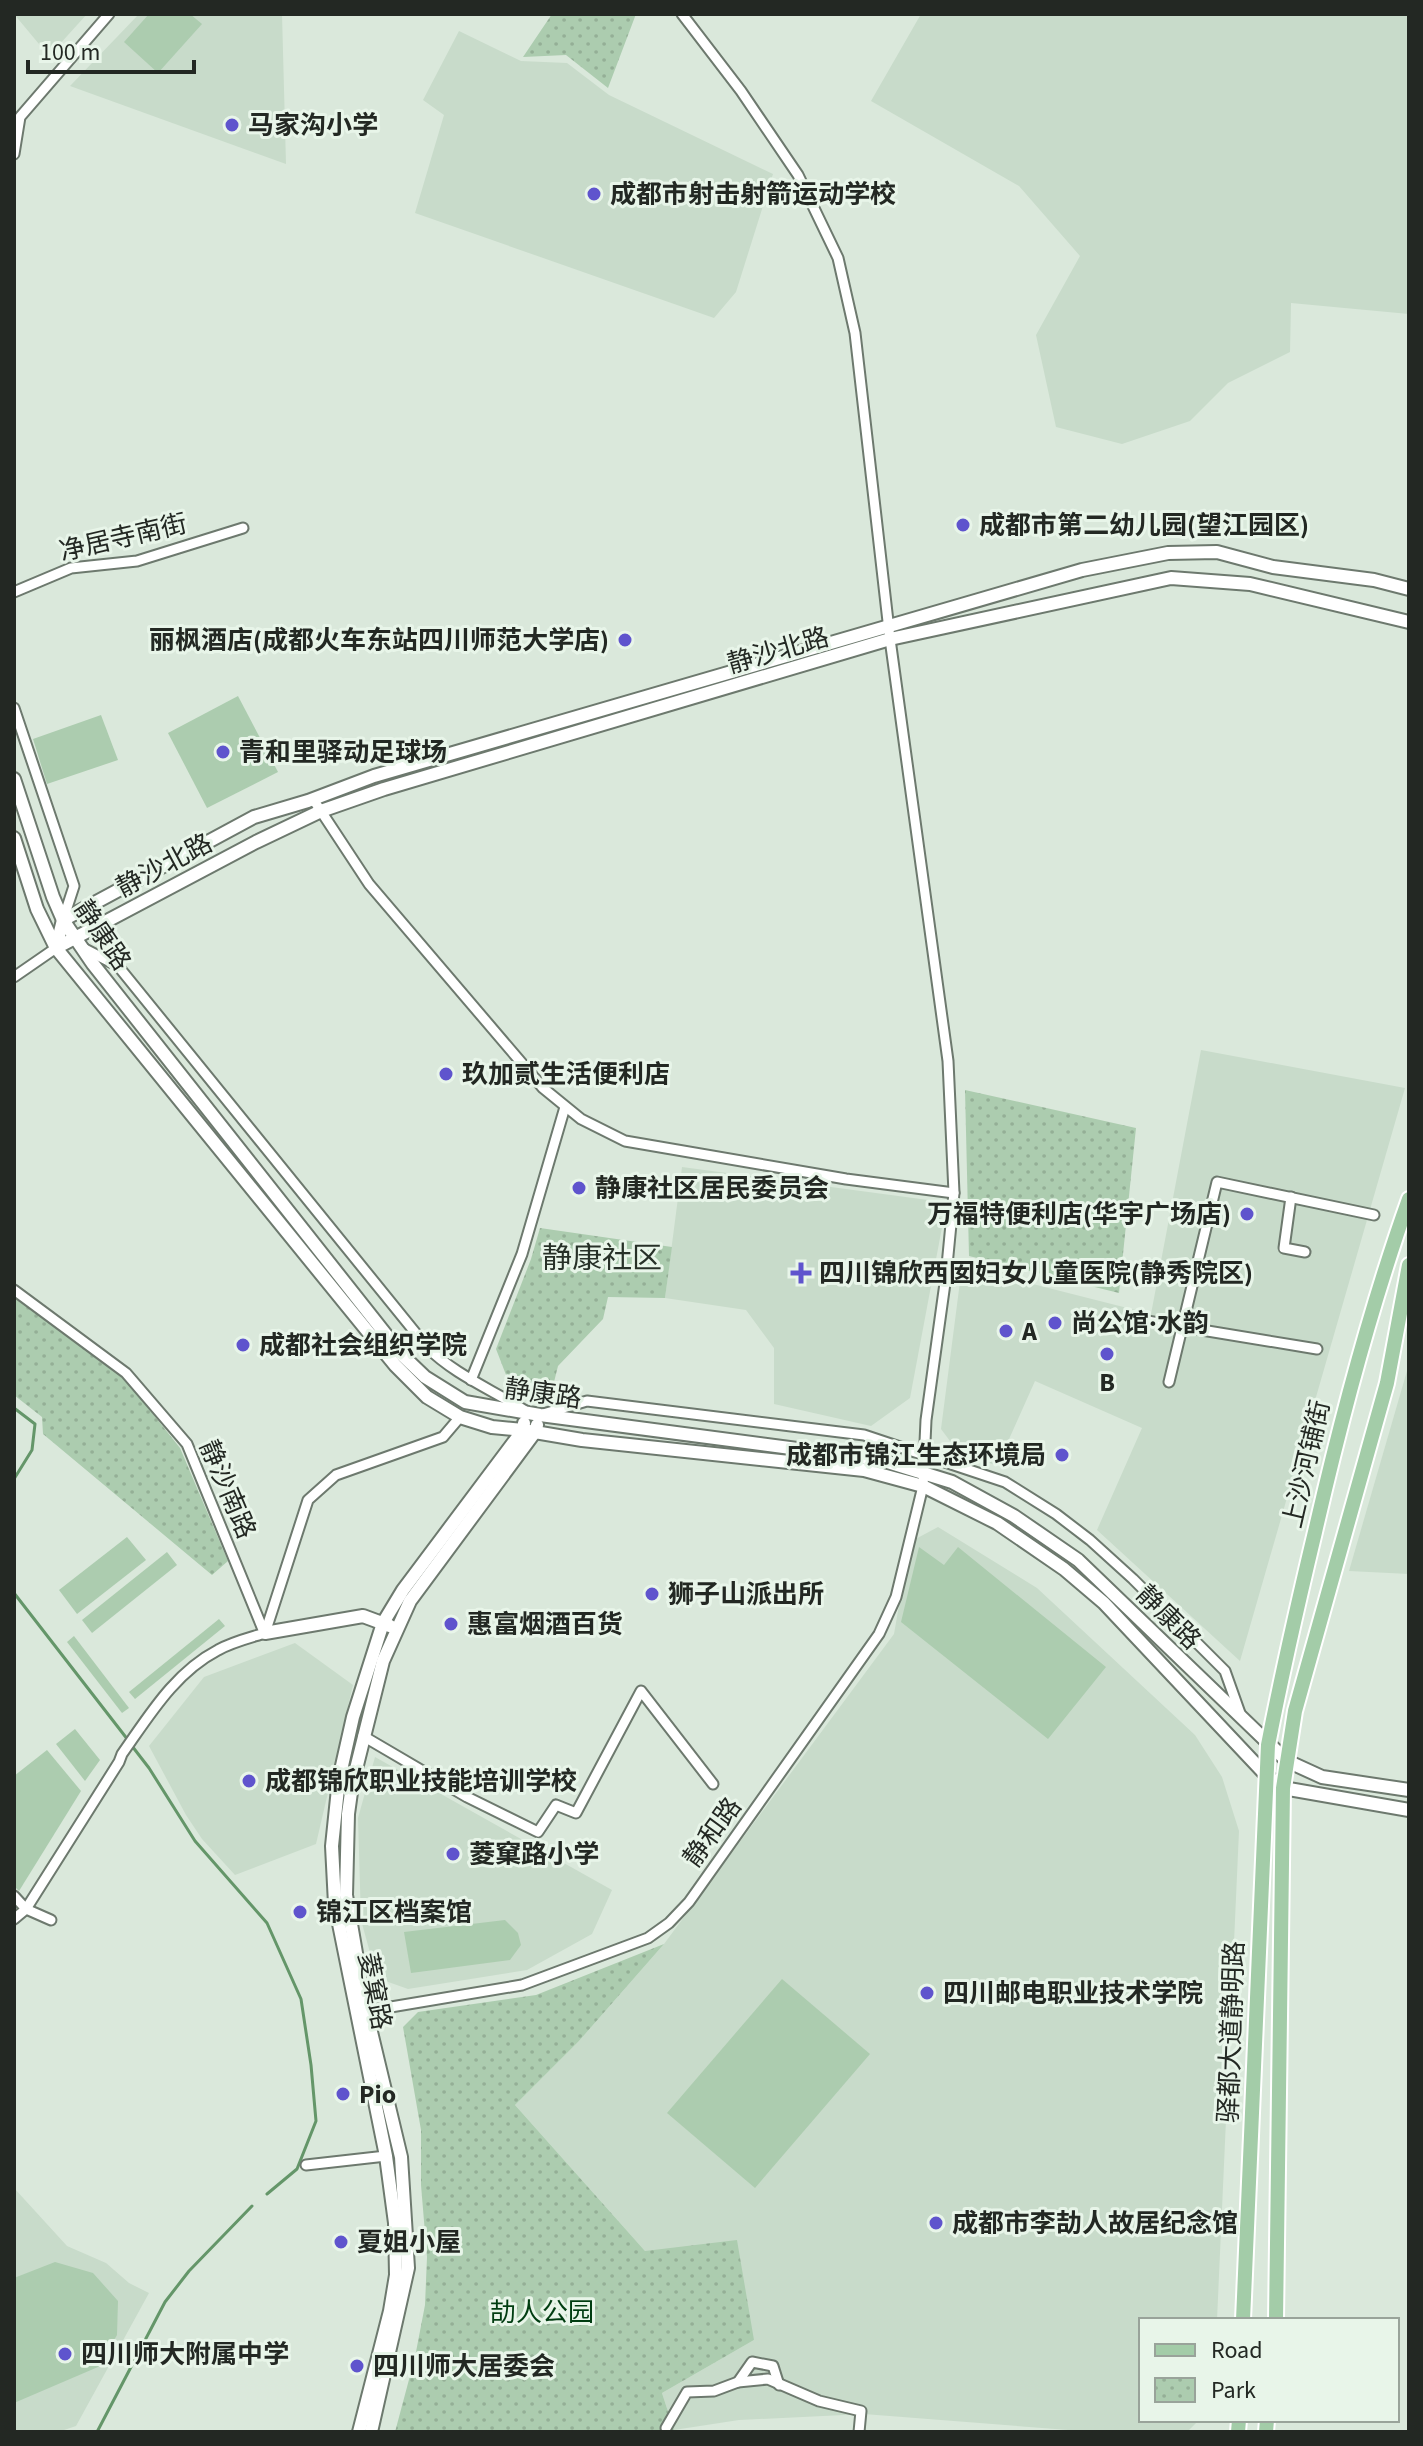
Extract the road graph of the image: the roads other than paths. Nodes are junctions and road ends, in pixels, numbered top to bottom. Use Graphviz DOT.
graph roads {
  1 [pos="109,14"];
  2 [pos="682,14"];
  3 [pos="14,154"];
  4 [pos="243,528"];
  5 [pos="1409,589"];
  6 [pos="14,592"];
  7 [pos="1409,622"];
  8 [pos="890,633"];
  9 [pos="14,708"];
  10 [pos="14,779"];
  11 [pos="313,799"];
  12 [pos="321,811"];
  13 [pos="14,838"];
  14 [pos="63,920"];
  15 [pos="78,942"];
  16 [pos="56,948"];
  17 [pos="14,977"];
  18 [pos="565,1107"];
  19 [pos="954,1193"];
  20 [pos="1291,1197"];
  21 [pos="1409,1199"];
  22 [pos="1374,1215"];
  23 [pos="1305,1252"];
  24 [pos="1385,1267"];
  25 [pos="1408,1269"];
  26 [pos="14,1290"];
  27 [pos="1141,1320"];
  28 [pos="1181,1326"];
  29 [pos="1317,1349"];
  30 [pos="471,1380"];
  31 [pos="1169,1382"];
  32 [pos="535,1414"];
  33 [pos="460,1417"];
  34 [pos="529,1431"];
  35 [pos="924,1455"];
  36 [pos="923,1471"];
  37 [pos="923,1486"];
  38 [pos="383,1623"];
  39 [pos="397,1629"];
  40 [pos="265,1633"];
  41 [pos="1242,1719"];
  42 [pos="363,1736"];
  43 [pos="1268,1745"];
  44 [pos="1287,1761"];
  45 [pos="1265,1774"];
  46 [pos="713,1784"];
  47 [pos="1283,1788"];
  48 [pos="1409,1790"];
  49 [pos="1409,1810"];
  50 [pos="14,1896"];
  51 [pos="26,1909"];
  52 [pos="14,1919"];
  53 [pos="51,1920"];
  54 [pos="361,2012"];
  55 [pos="386,2156"];
  56 [pos="306,2165"];
  57 [pos="1243,2318"];
  58 [pos="1276,2318"];
  59 [pos="738,2382"];
  60 [pos="779,2385"];
  61 [pos="666,2428"];
  62 [pos="359,2432"];
  63 [pos="371,2432"];
  64 [pos="859,2432"];
  1 -- 3 [label="street"];
  2 -- 8 [label="street, 静和路"];
  4 -- 6 [label="street, 净居寺南街"];
  5 -- 8 [label="street, 静沙北路"];
  7 -- 8 [label="street, 静沙北路"];
  8 -- 11 [label="street, 静沙北路"];
  8 -- 12 [label="street, 静沙北路"];
  8 -- 19 [label="street, 静和路"];
  9 -- 14 [label="street"];
  10 -- 14 [label="street, 静康路"];
  11 -- 12 [label="street"];
  11 -- 14 [label="street, 静沙北路"];
  12 -- 15 [label="street, 静沙北路"];
  12 -- 18 [label="street"];
  13 -- 16 [label="street, 静康路"];
  14 -- 15 [label="street, 静康路"];
  14 -- 16 [label="street"];
  15 -- 16 [label="street, 静沙北路"];
  15 -- 30 [label="street"];
  15 -- 32 [label="street, 静康路"];
  16 -- 17 [label="street"];
  16 -- 33 [label="street, 静康路"];
  18 -- 19 [label="street"];
  18 -- 30 [label="street"];
  19 -- 35 [label="street, 静和路"];
  20 -- 22 [label="street"];
  20 -- 23 [label="street"];
  20 -- 28 [label="street"];
  21 -- 24 [label="main road, 上沙河铺街"];
  24 -- 25 [label="street"];
  24 -- 43 [label="main road, 上沙河铺街"];
  25 -- 44 [label="main road, 上沙河铺街"];
  26 -- 40 [label="street, 静沙南路"];
  27 -- 28 [label="street"];
  28 -- 29 [label="street"];
  28 -- 31 [label="street"];
  30 -- 32 [label="street"];
  32 -- 34 [label="street, 菱窠路"];
  32 -- 35 [label="street"];
  32 -- 36 [label="street, 静康路"];
  33 -- 34 [label="street, 静康路"];
  33 -- 40 [label="street"];
  34 -- 37 [label="street, 静康路"];
  34 -- 38 [label="street, 菱窠路"];
  34 -- 39 [label="street, 菱窠路"];
  35 -- 36 [label="street, 静和路"];
  35 -- 41 [label="street"];
  36 -- 37 [label="street, 静和路"];
  36 -- 41 [label="street, 静康路"];
  37 -- 45 [label="street, 静康路"];
  37 -- 54 [label="street, 静和路"];
  38 -- 39 [label="street"];
  38 -- 40 [label="street"];
  38 -- 54 [label="street, 菱窠路"];
  39 -- 42 [label="street, 菱窠路"];
  40 -- 51 [label="street"];
  41 -- 43 [label="street, 静康路"];
  42 -- 46 [label="street"];
  42 -- 54 [label="street, 菱窠路"];
  43 -- 44 [label="street, 静康路"];
  43 -- 45 [label="main road, 驿都大道静明路"];
  44 -- 47 [label="main road, 驿都大道静明路"];
  44 -- 48 [label="street, 静康路"];
  45 -- 47 [label="street, 静康路"];
  45 -- 57 [label="main road, 驿都大道静明路"];
  47 -- 49 [label="street"];
  47 -- 58 [label="main road, 驿都大道静明路"];
  50 -- 51 [label="street"];
  51 -- 52 [label="street"];
  51 -- 53 [label="street"];
  54 -- 55 [label="street, 菱窠路"];
  54 -- 63 [label="street, 菱窠路"];
  55 -- 56 [label="street"];
  55 -- 62 [label="street, 菱窠路"];
  59 -- 60 [label="street"];
  59 -- 60 [label="street"];
  59 -- 61 [label="street"];
  60 -- 64 [label="street"];
}
